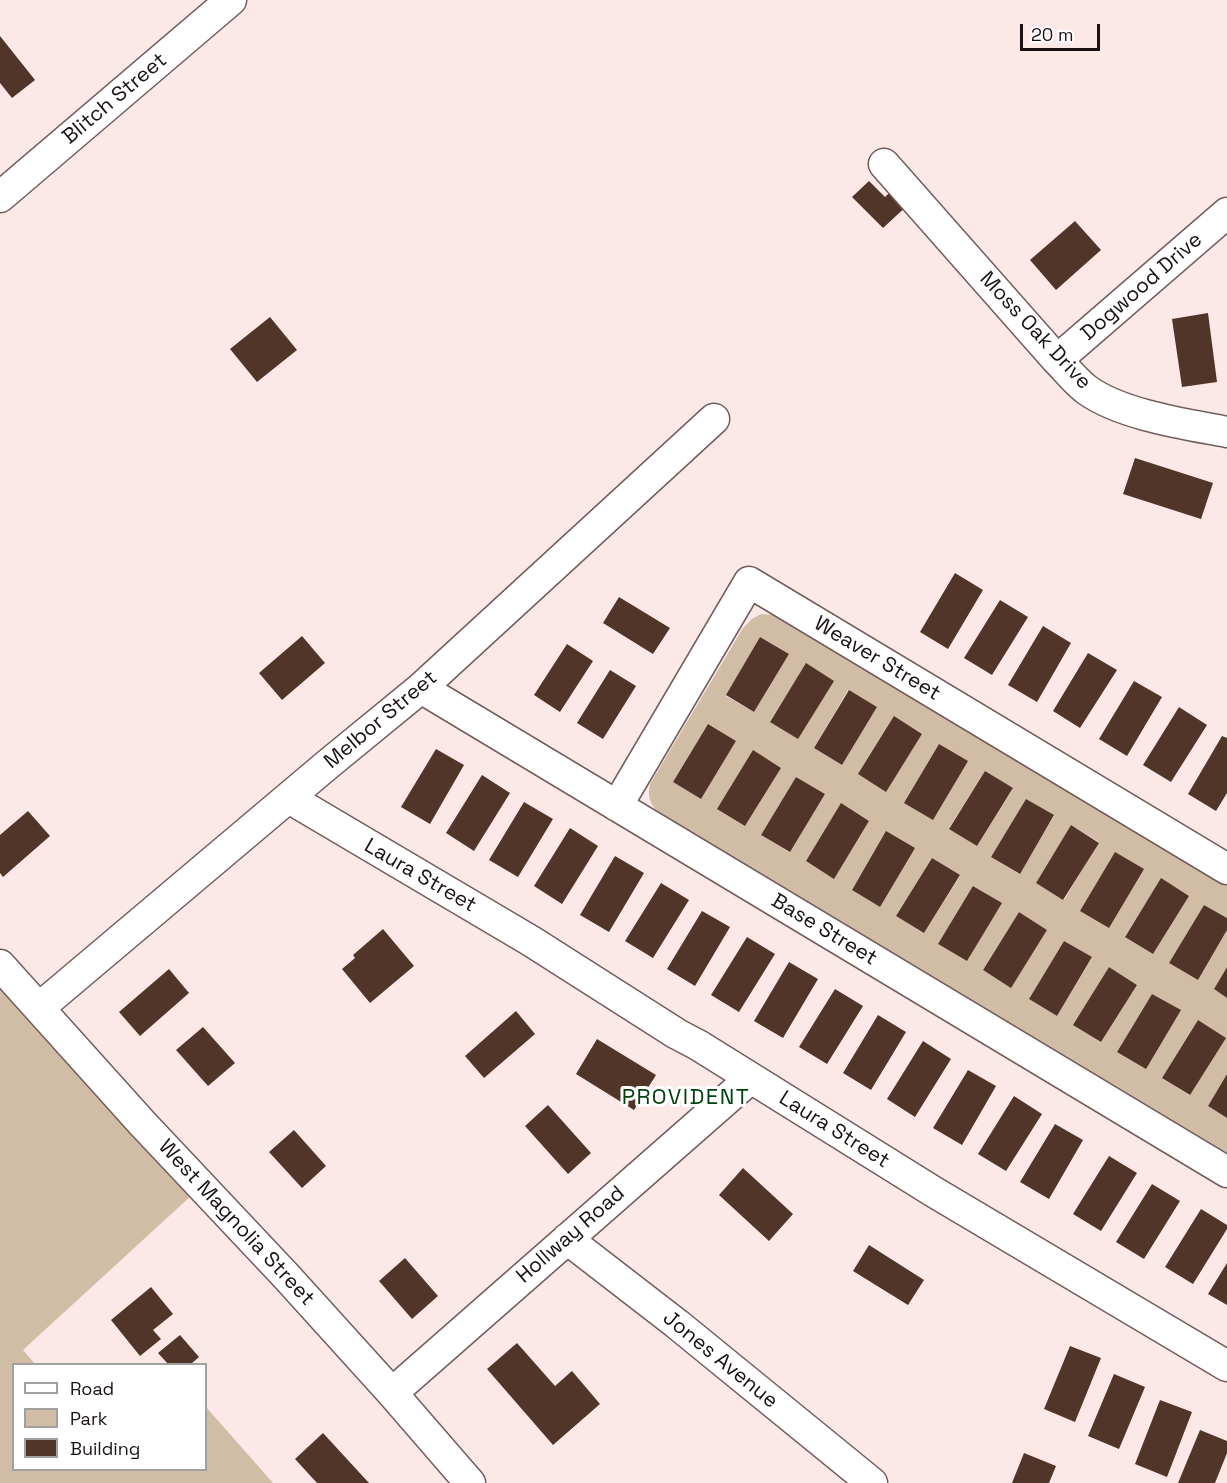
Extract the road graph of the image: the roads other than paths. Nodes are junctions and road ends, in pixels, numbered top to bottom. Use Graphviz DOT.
graph roads {
  1 [pos="231,0"];
  2 [pos="884,164"];
  3 [pos="0,197"];
  4 [pos="1227,213"];
  5 [pos="1057,360"];
  6 [pos="714,419"];
  7 [pos="1227,432"];
  8 [pos="421,688"];
  9 [pos="289,798"];
  10 [pos="617,806"];
  11 [pos="1227,869"];
  12 [pos="0,965"];
  13 [pos="39,1008"];
  14 [pos="751,1078"];
  15 [pos="1227,1172"];
  16 [pos="567,1239"];
  17 [pos="1227,1366"];
  18 [pos="392,1393"];
  19 [pos="471,1483"];
  20 [pos="872,1483"];
  1 -- 3 [label="street, Blitch Street"];
  2 -- 5 [label="street, Moss Oak Drive"];
  4 -- 5 [label="street, Dogwood Drive"];
  5 -- 7 [label="street, Moss Oak Drive"];
  6 -- 8 [label="street, Melbor Street"];
  8 -- 9 [label="street, Melbor Street"];
  8 -- 10 [label="street, Base Street"];
  9 -- 13 [label="street, Melbor Street"];
  9 -- 14 [label="street, Laura Street"];
  10 -- 11 [label="street, Weaver Street"];
  10 -- 15 [label="street, Base Street"];
  12 -- 13 [label="street, West Magnolia Street"];
  13 -- 18 [label="street, West Magnolia Street"];
  14 -- 16 [label="street, Hollway Road"];
  14 -- 17 [label="street, Laura Street"];
  16 -- 18 [label="street, Hollway Road"];
  16 -- 20 [label="street, Jones Avenue"];
  18 -- 19 [label="street, West Magnolia Street"];
}
